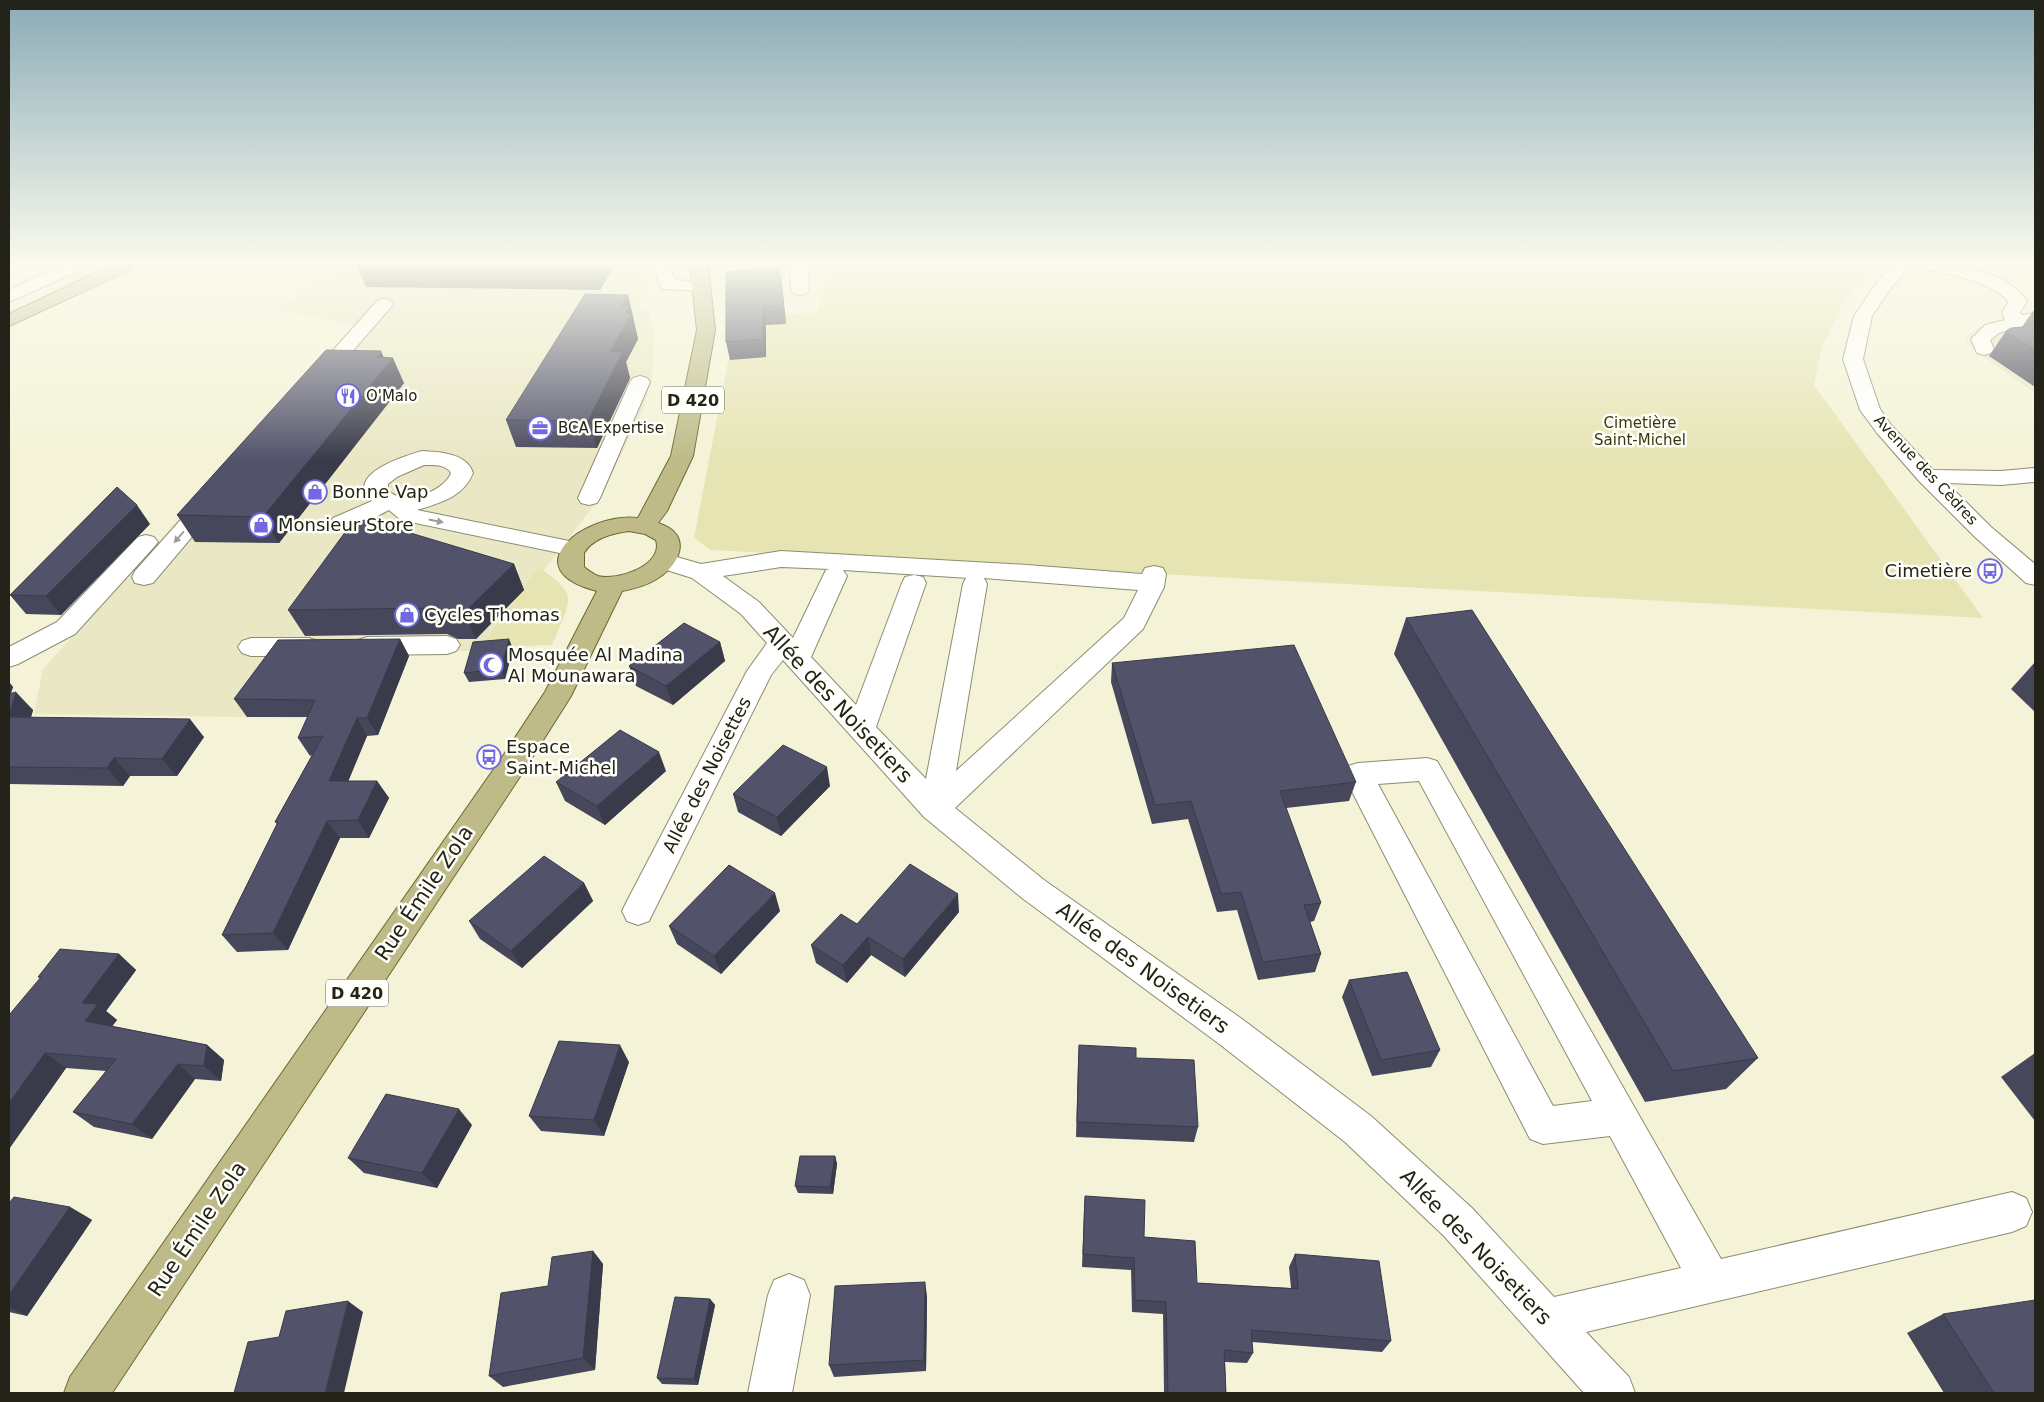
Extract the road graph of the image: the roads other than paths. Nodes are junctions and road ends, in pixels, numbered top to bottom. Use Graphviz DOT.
graph roads {
  1 [pos="360,330"];
  2 [pos="706,330"];
  3 [pos="1860,330"];
  4 [pos="1989,330"];
  5 [pos="1984,349"];
  6 [pos="640,382"];
  7 [pos="307,391"];
  8 [pos="2035,475"];
  9 [pos="1927,476"];
  10 [pos="222,488"];
  11 [pos="451,488"];
  12 [pos="589,498"];
  13 [pos="392,502"];
  14 [pos="341,523"];
  15 [pos="645,525"];
  16 [pos="482,530"];
  17 [pos="146,542"];
  18 [pos="574,549"];
  19 [pos="663,561"];
  20 [pos="701,572"];
  21 [pos="835,576"];
  22 [pos="2035,577"];
  23 [pos="144,578"];
  24 [pos="914,583"];
  25 [pos="613,584"];
  26 [pos="975,584"];
  27 [pos="447,645"];
  28 [pos="251,647"];
  29 [pos="790,651"];
  30 [pos="15,654"];
  31 [pos="861,729"];
  32 [pos="935,809"];
  33 [pos="638,912"];
  34 [pos="1620,1116"];
  35 [pos="2012,1212"];
  36 [pos="1711,1281"];
  37 [pos="789,1295"];
  38 [pos="1546,1320"];
  39 [pos="86,1393"];
  40 [pos="770,1393"];
  41 [pos="1613,1393"];
  1 -- 7 [label="street"];
  2 -- 15 [label="main road, D 420"];
  3 -- 9 [label="street, Avenue des Cèdres"];
  4 -- 5 [label="street"];
  6 -- 12 [label="street"];
  8 -- 9 [label="street"];
  9 -- 22 [label="street, Avenue des Cèdres"];
  10 -- 23 [label="street, one-way"];
  11 -- 13 [label="street"];
  11 -- 13 [label="street"];
  11 -- 16 [label="street"];
  13 -- 14 [label="street"];
  13 -- 16 [label="street, one-way"];
  15 -- 18 [label="main road"];
  15 -- 19 [label="main road"];
  16 -- 18 [label="street"];
  17 -- 30 [label="street"];
  18 -- 25 [label="main road"];
  19 -- 20 [label="street, Allée des Noisetiers"];
  19 -- 25 [label="main road"];
  20 -- 29 [label="street, Allée des Noisetiers"];
  20 -- 32 [label="street"];
  21 -- 29 [label="street, Allée des Noisettes"];
  24 -- 31 [label="street"];
  25 -- 39 [label="main road, Rue Émile Zola / D 420"];
  26 -- 32 [label="street"];
  27 -- 28 [label="street"];
  29 -- 31 [label="street, Allée des Noisetiers"];
  29 -- 33 [label="street, Allée des Noisettes"];
  31 -- 32 [label="street, Allée des Noisetiers"];
  32 -- 38 [label="street, Allée des Noisetiers"];
  34 -- 34 [label="street"];
  34 -- 36 [label="street"];
  35 -- 36 [label="street"];
  36 -- 38 [label="street"];
  37 -- 40 [label="street"];
  38 -- 41 [label="street, Allée des Noisetiers"];
}
